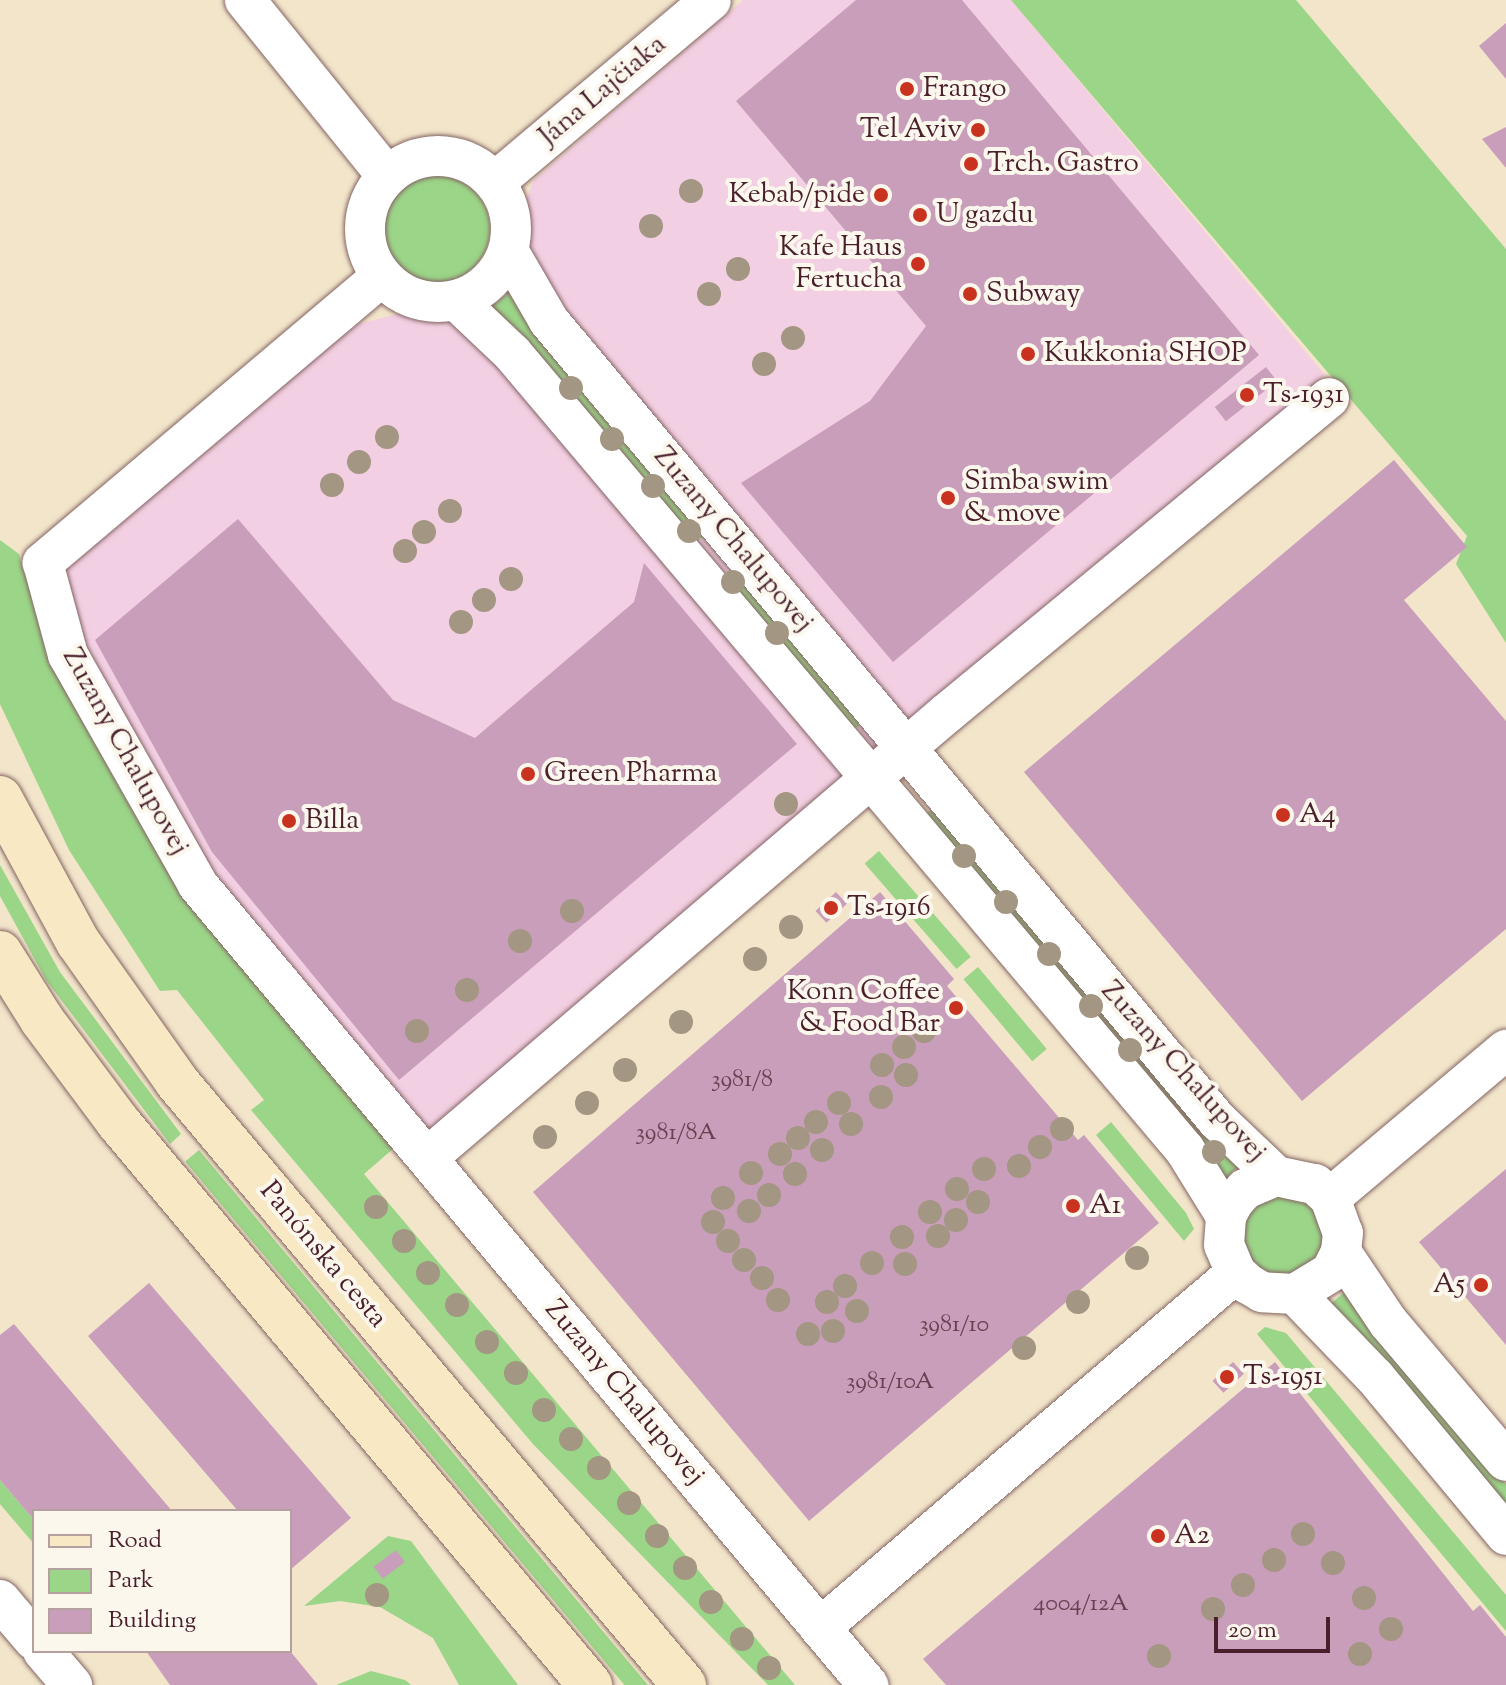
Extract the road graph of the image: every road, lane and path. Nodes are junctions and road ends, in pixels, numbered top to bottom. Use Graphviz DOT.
graph roads {
  1 [pos="245,0"];
  2 [pos="711,0"];
  3 [pos="387,176"];
  4 [pos="495,182"];
  5 [pos="509,252"];
  6 [pos="381,277"];
  7 [pos="457,301"];
  8 [pos="1329,398"];
  9 [pos="906,748"];
  10 [pos="870,779"];
  11 [pos="0,798"];
  12 [pos="0,953"];
  13 [pos="1506,1050"];
  14 [pos="427,1158"];
  15 [pos="1276,1176"];
  16 [pos="1330,1198"];
  17 [pos="1226,1216"];
  18 [pos="1341,1252"];
  19 [pos="1236,1273"];
  20 [pos="1295,1294"];
  21 [pos="1506,1461"];
  22 [pos="1506,1535"];
  23 [pos="0,1600"];
  24 [pos="820,1628"];
  25 [pos="32,1638"];
  26 [pos="45,1653"];
  27 [pos="588,1684"];
  28 [pos="72,1685"];
  29 [pos="684,1685"];
  30 [pos="868,1685"];
  1 -- 3 [label="street"];
  2 -- 4 [label="street, Jána Lajčiaka"];
  3 -- 4 [label="street"];
  3 -- 6 [label="street"];
  4 -- 5 [label="street, Zuzany Chalupovej"];
  5 -- 7 [label="street"];
  5 -- 9 [label="street, Zuzany Chalupovej"];
  6 -- 7 [label="street"];
  6 -- 14 [label="street, Zuzany Chalupovej"];
  7 -- 10 [label="street, Zuzany Chalupovej"];
  8 -- 9 [label="street"];
  9 -- 10 [label="street"];
  9 -- 15 [label="street, Zuzany Chalupovej"];
  10 -- 14 [label="street"];
  10 -- 17 [label="street, Zuzany Chalupovej"];
  11 -- 29 [label="main road, Panónska cesta"];
  12 -- 27 [label="main road"];
  13 -- 16 [label="street"];
  14 -- 24 [label="street, Zuzany Chalupovej"];
  15 -- 16 [label="street, Zuzany Chalupovej"];
  15 -- 17 [label="street, Zuzany Chalupovej"];
  16 -- 18 [label="street"];
  17 -- 19 [label="street, Zuzany Chalupovej"];
  18 -- 20 [label="street"];
  18 -- 21 [label="street"];
  19 -- 20 [label="street"];
  19 -- 24 [label="street"];
  20 -- 22 [label="street"];
  23 -- 25 [label="street"];
  24 -- 30 [label="street, Zuzany Chalupovej"];
  26 -- 28 [label="street"];
}
